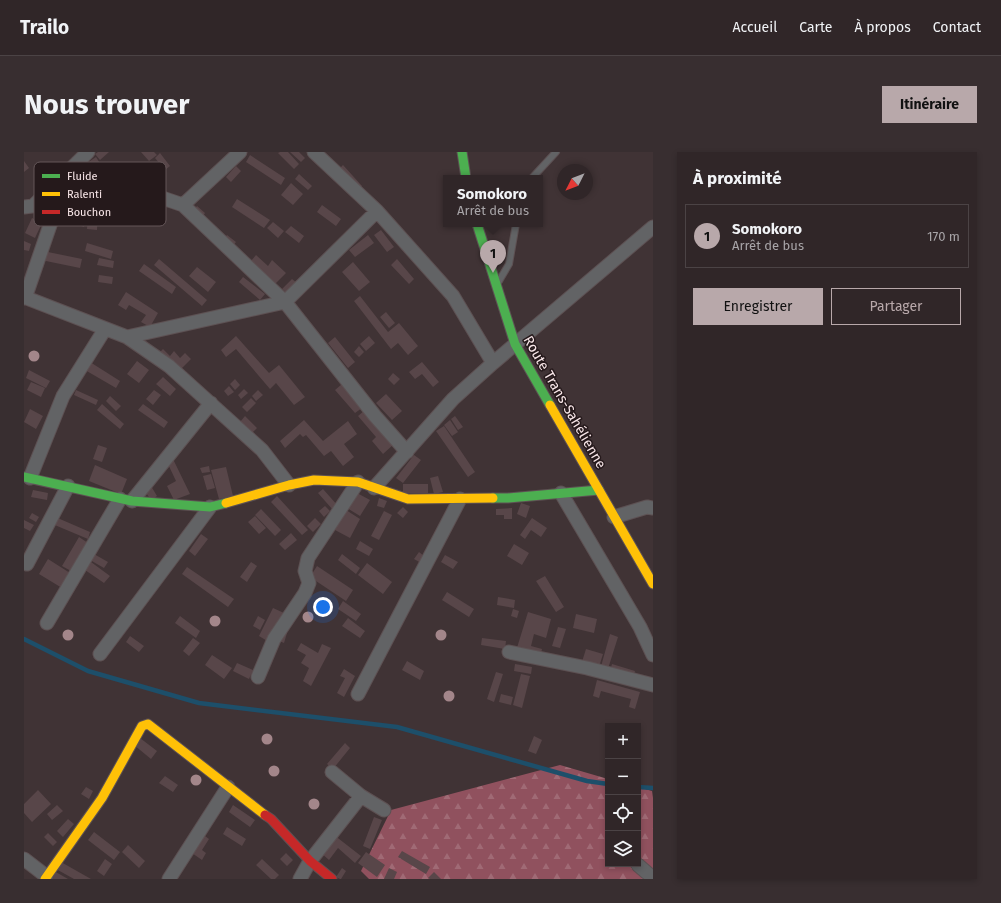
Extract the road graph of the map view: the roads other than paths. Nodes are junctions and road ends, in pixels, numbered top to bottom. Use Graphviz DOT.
graph roads {
  1 [pos="88,152"];
  2 [pos="240,152"];
  3 [pos="314,152"];
  4 [pos="462,152"];
  5 [pos="556,152"];
  6 [pos="77,162"];
  7 [pos="466,175"];
  8 [pos="535,175"];
  9 [pos="166,199"];
  10 [pos="183,205"];
  11 [pos="377,211"];
  12 [pos="50,226"];
  13 [pos="478,227"];
  14 [pos="515,227"];
  15 [pos="653,227"];
  16 [pos="496,287"];
  17 [pos="25,298"];
  18 [pos="285,302"];
  19 [pos="105,329"];
  20 [pos="127,337"];
  21 [pos="515,344"];
  22 [pos="493,362"];
  23 [pos="211,403"];
  24 [pos="407,452"];
  25 [pos="27,478"];
  26 [pos="358,482"];
  27 [pos="289,485"];
  28 [pos="68,486"];
  29 [pos="374,488"];
  30 [pos="599,490"];
  31 [pos="561,493"];
  32 [pos="460,499"];
  33 [pos="126,500"];
  34 [pos="210,507"];
  35 [pos="653,508"];
  36 [pos="614,517"];
  37 [pos="27,564"];
  38 [pos="653,584"];
  39 [pos="48,623"];
  40 [pos="509,652"];
  41 [pos="100,654"];
  42 [pos="653,655"];
  43 [pos="258,677"];
  44 [pos="653,686"];
  45 [pos="358,694"];
  46 [pos="332,772"];
  47 [pos="228,786"];
  48 [pos="361,796"];
  49 [pos="384,810"];
  50 [pos="24,859"];
  51 [pos="310,861"];
  52 [pos="640,867"];
  53 [pos="46,878"];
  54 [pos="653,878"];
  55 [pos="169,879"];
  56 [pos="300,879"];
  57 [pos="332,879"];
  1 -- 6 [label="street"];
  2 -- 10 [label="street"];
  3 -- 11 [label="street"];
  4 -- 7 [label="main road"];
  5 -- 8 [label="lane"];
  9 -- 10 [label="street"];
  10 -- 18 [label="street"];
  11 -- 18 [label="street"];
  11 -- 22 [label="street"];
  12 -- 17 [label="street"];
  13 -- 16 [label="main road, Route Trans-Sahélienne"];
  14 -- 16 [label="lane"];
  15 -- 21 [label="street"];
  16 -- 21 [label="main road, Route Trans-Sahélienne"];
  17 -- 19 [label="street"];
  18 -- 20 [label="street"];
  18 -- 24 [label="street"];
  19 -- 20 [label="street"];
  19 -- 25 [label="street"];
  20 -- 23 [label="street"];
  21 -- 22 [label="street"];
  21 -- 30 [label="main road, Route Trans-Sahélienne"];
  22 -- 24 [label="street"];
  23 -- 27 [label="street"];
  23 -- 33 [label="street"];
  24 -- 29 [label="street"];
  25 -- 28 [label="main road"];
  26 -- 27 [label="main road"];
  26 -- 29 [label="main road"];
  26 -- 43 [label="street"];
  27 -- 34 [label="main road"];
  28 -- 33 [label="main road"];
  28 -- 37 [label="street"];
  29 -- 32 [label="main road"];
  30 -- 31 [label="main road"];
  30 -- 36 [label="main road, Route Trans-Sahélienne"];
  31 -- 32 [label="main road"];
  31 -- 42 [label="street"];
  32 -- 45 [label="street"];
  33 -- 34 [label="main road"];
  33 -- 39 [label="street"];
  34 -- 41 [label="street"];
  35 -- 36 [label="street"];
  36 -- 38 [label="main road, Route Trans-Sahélienne"];
  40 -- 44 [label="street"];
  46 -- 48 [label="street"];
  47 -- 51 [label="main road"];
  47 -- 53 [label="main road"];
  47 -- 55 [label="street"];
  48 -- 49 [label="street"];
  48 -- 51 [label="street"];
  50 -- 53 [label="street"];
  51 -- 56 [label="street"];
  51 -- 57 [label="main road"];
  52 -- 54 [label="street"];
}
